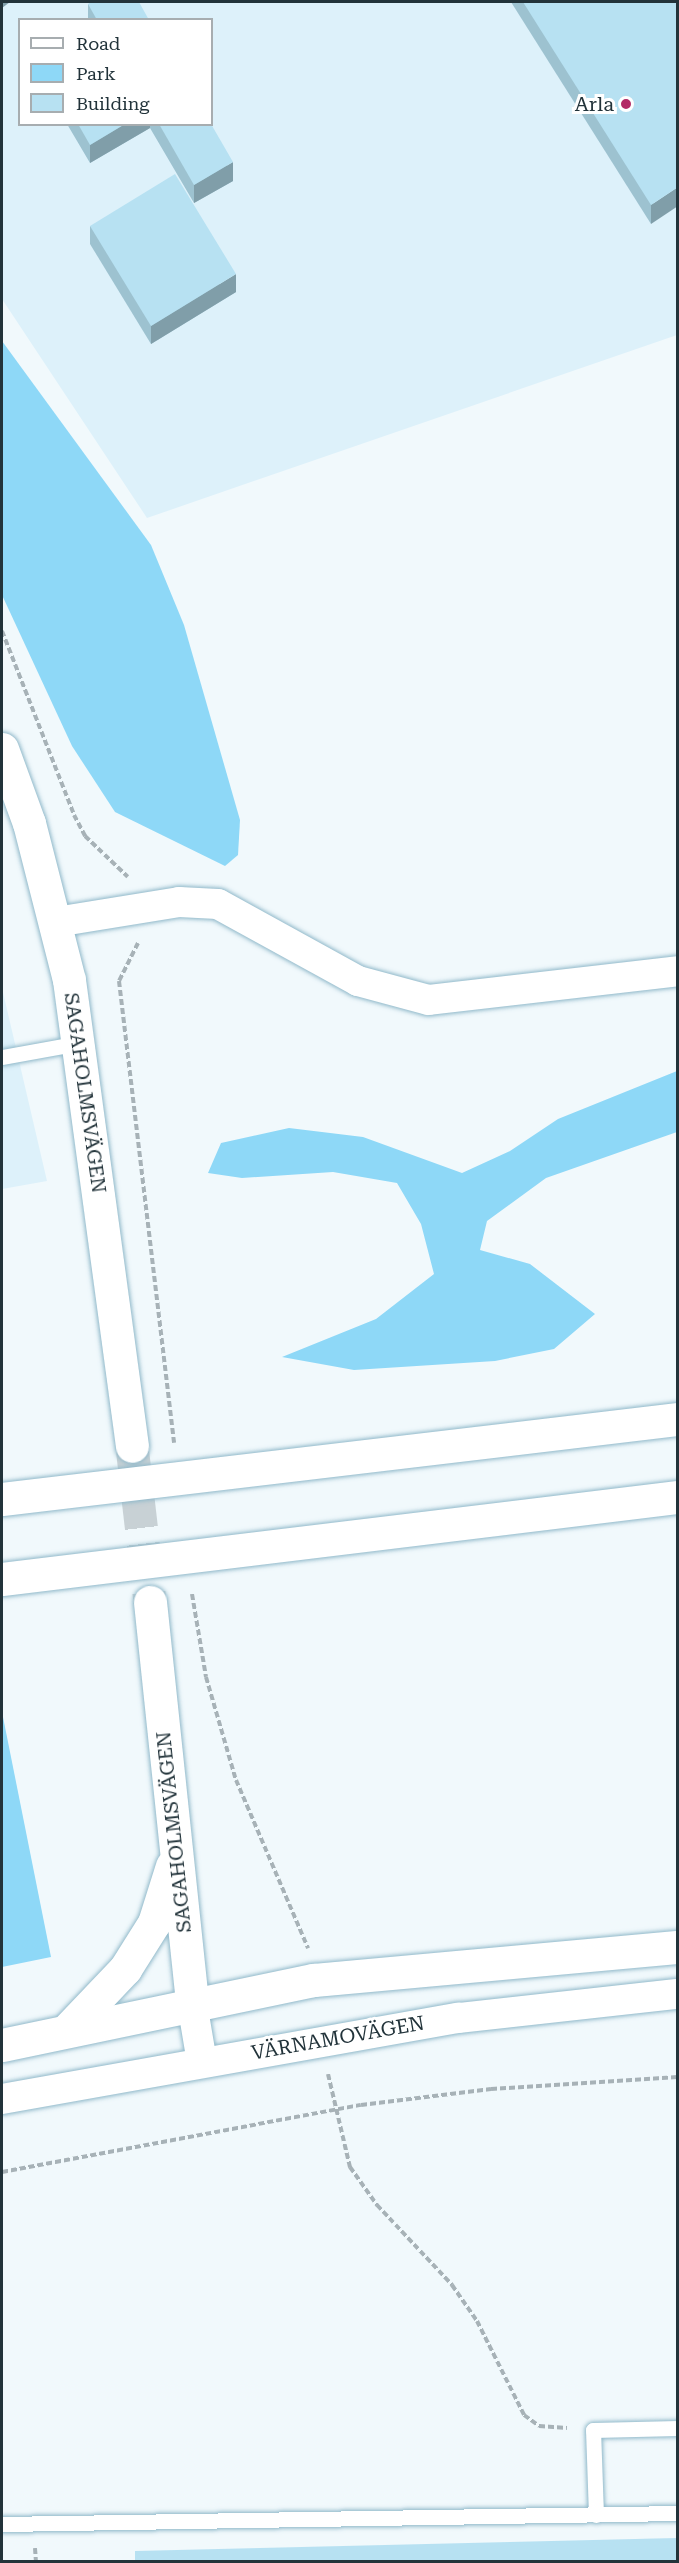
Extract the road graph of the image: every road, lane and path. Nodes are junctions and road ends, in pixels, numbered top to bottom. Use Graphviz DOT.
graph roads {
  1 [pos="2,631"];
  2 [pos="2,749"];
  3 [pos="138,908"];
  4 [pos="56,922"];
  5 [pos="678,971"];
  6 [pos="80,1043"];
  7 [pos="2,1057"];
  8 [pos="678,1419"];
  9 [pos="174,1443"];
  10 [pos="132,1446"];
  11 [pos="678,1497"];
  12 [pos="2,1499"];
  13 [pos="2,1579"];
  14 [pos="192,1594"];
  15 [pos="150,1602"];
  16 [pos="176,1853"];
  17 [pos="678,1947"];
  18 [pos="314,1980"];
  19 [pos="678,1994"];
  20 [pos="192,2003"];
  21 [pos="66,2031"];
  22 [pos="324,2040"];
  23 [pos="2,2045"];
  24 [pos="202,2062"];
  25 [pos="678,2077"];
  26 [pos="2,2099"];
  27 [pos="332,2109"];
  28 [pos="2,2172"];
  29 [pos="678,2428"];
  30 [pos="593,2430"];
  31 [pos="678,2513"];
  32 [pos="596,2515"];
  33 [pos="2,2524"];
  1 -- 3 [label="path"];
  2 -- 4 [label="main road, SAGAHOLMSVÄGEN"];
  3 -- 4 [label="street"];
  3 -- 5 [label="street"];
  3 -- 9 [label="path"];
  4 -- 6 [label="main road, SAGAHOLMSVÄGEN"];
  6 -- 7 [label="lane"];
  6 -- 10 [label="main road, SAGAHOLMSVÄGEN"];
  8 -- 12 [label="main road"];
  11 -- 13 [label="main road"];
  14 -- 18 [label="path"];
  15 -- 16 [label="main road, SAGAHOLMSVÄGEN"];
  16 -- 20 [label="main road, SAGAHOLMSVÄGEN"];
  16 -- 21 [label="main road"];
  17 -- 18 [label="main road"];
  18 -- 20 [label="main road"];
  19 -- 22 [label="street, VÄRNAMOVÄGEN"];
  20 -- 21 [label="main road"];
  20 -- 24 [label="street, SAGAHOLMSVÄGEN"];
  21 -- 23 [label="main road"];
  22 -- 24 [label="street, VÄRNAMOVÄGEN"];
  22 -- 27 [label="path"];
  24 -- 26 [label="street, VÄRNAMOVÄGEN"];
  25 -- 27 [label="path"];
  27 -- 28 [label="path"];
  27 -- 30 [label="path"];
  29 -- 30 [label="lane"];
  30 -- 32 [label="lane"];
  31 -- 32 [label="lane"];
  32 -- 33 [label="lane"];
}
